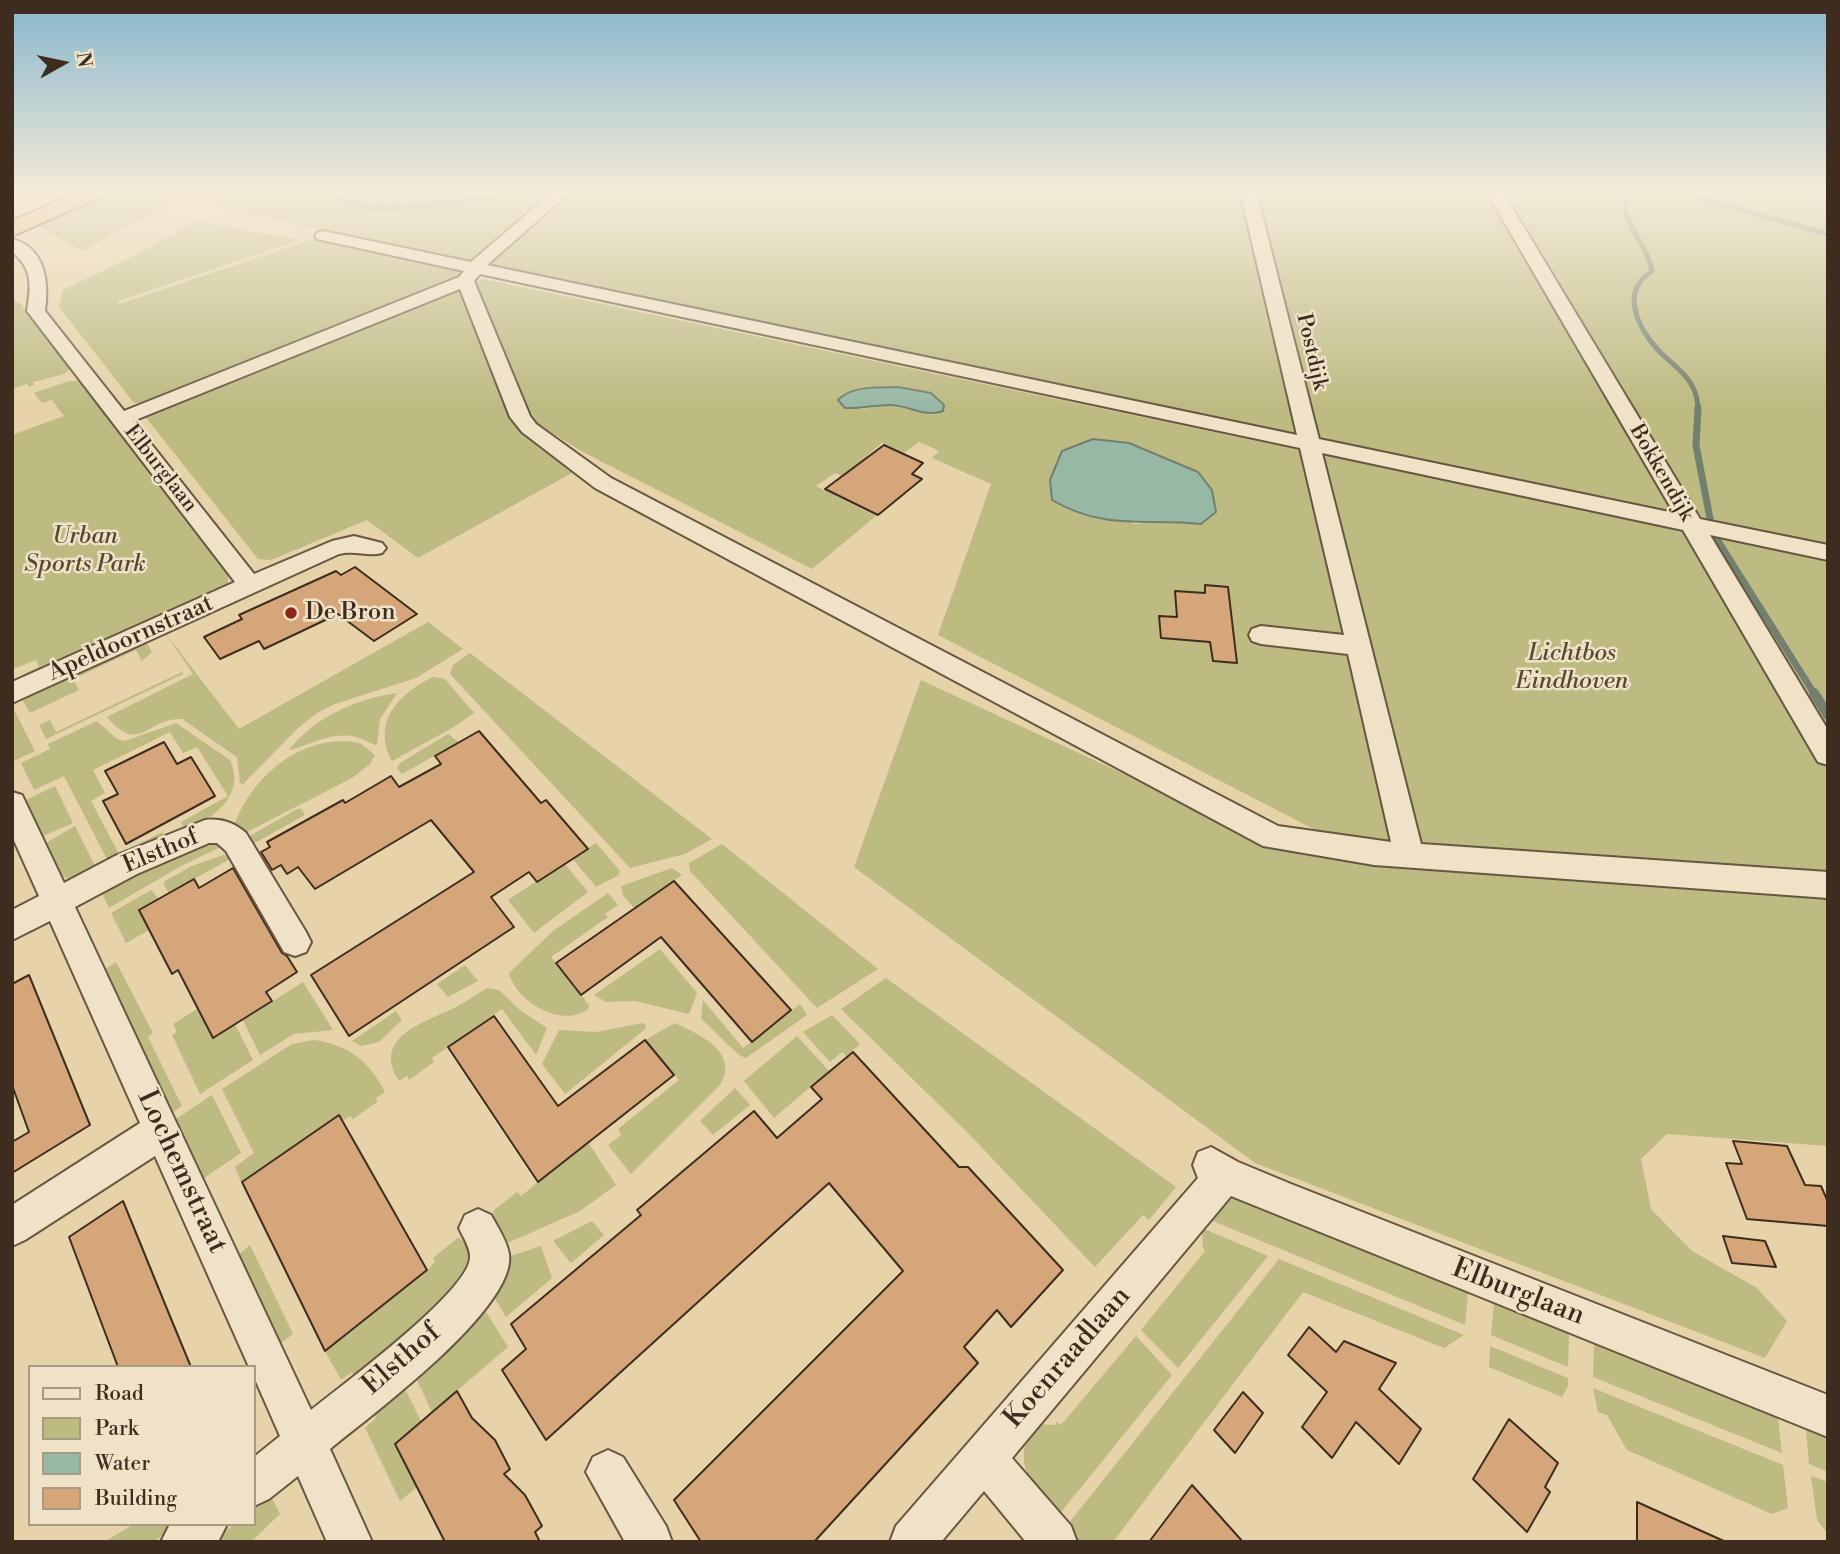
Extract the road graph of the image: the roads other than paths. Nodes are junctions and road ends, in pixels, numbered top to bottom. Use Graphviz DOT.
graph roads {
  1 [pos="35,264"];
  2 [pos="424,264"];
  3 [pos="479,264"];
  4 [pos="1265,264"];
  5 [pos="1537,264"];
  6 [pos="470,276"];
  7 [pos="121,419"];
  8 [pos="1308,442"];
  9 [pos="1691,524"];
  10 [pos="374,548"];
  11 [pos="1828,553"];
  12 [pos="250,584"];
  13 [pos="1261,635"];
  14 [pos="1359,646"];
  15 [pos="12,693"];
  16 [pos="1828,754"];
  17 [pos="12,803"];
  18 [pos="1409,855"];
  19 [pos="1828,884"];
  20 [pos="57,901"];
  21 [pos="12,926"];
  22 [pos="295,942"];
  23 [pos="162,1130"];
  24 [pos="1218,1170"];
  25 [pos="12,1227"];
  26 [pos="478,1228"];
  27 [pos="1828,1416"];
  28 [pos="305,1443"];
  29 [pos="984,1457"];
  30 [pos="608,1472"];
  31 [pos="256,1482"];
  32 [pos="203,1526"];
  33 [pos="183,1542"];
  34 [pos="350,1542"];
  35 [pos="650,1542"];
  36 [pos="912,1542"];
  37 [pos="1055,1542"];
  1 -- 7 [label="street, Elburglaan"];
  2 -- 6 [label="street"];
  3 -- 6 [label="street"];
  4 -- 8 [label="street, Postdijk"];
  5 -- 9 [label="street, Bokkendijk"];
  6 -- 7 [label="street"];
  6 -- 8 [label="street"];
  6 -- 18 [label="street"];
  7 -- 12 [label="street, Elburglaan"];
  8 -- 9 [label="street"];
  8 -- 14 [label="street, Postdijk"];
  9 -- 11 [label="street"];
  9 -- 16 [label="street, Bokkendijk"];
  10 -- 12 [label="street"];
  12 -- 15 [label="street, Apeldoornstraat"];
  13 -- 14 [label="street"];
  14 -- 18 [label="street, Postdijk"];
  17 -- 20 [label="street, Lochemstraat"];
  18 -- 19 [label="street"];
  20 -- 21 [label="street"];
  20 -- 22 [label="street, Elsthof"];
  20 -- 23 [label="street, Lochemstraat"];
  23 -- 25 [label="street"];
  23 -- 28 [label="street, Lochemstraat"];
  24 -- 27 [label="street, Elburglaan"];
  24 -- 29 [label="street, Koenraadlaan"];
  26 -- 28 [label="street, Elsthof"];
  28 -- 31 [label="street, Elsthof"];
  28 -- 34 [label="street, Lochemstraat"];
  29 -- 36 [label="street, Koenraadlaan"];
  29 -- 37 [label="street"];
  30 -- 35 [label="street"];
  32 -- 33 [label="street"];
}
